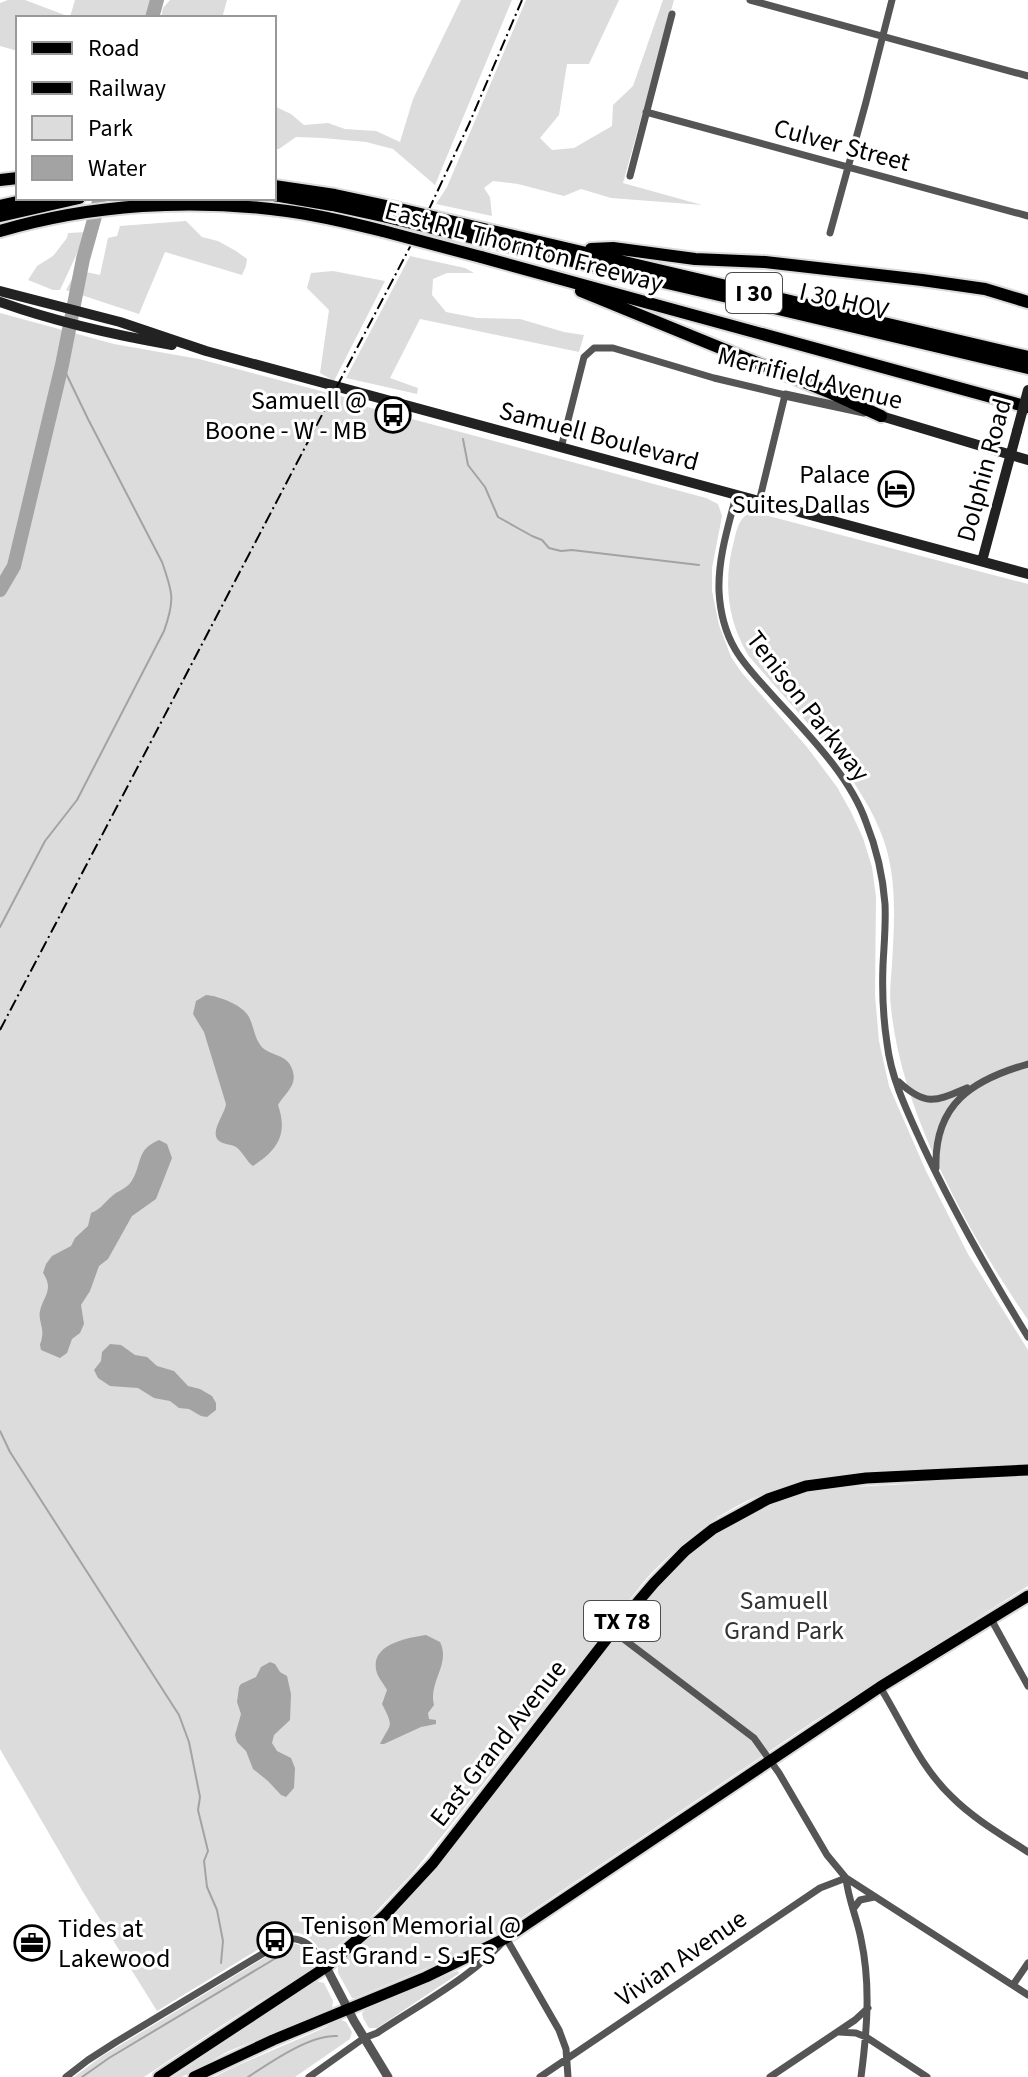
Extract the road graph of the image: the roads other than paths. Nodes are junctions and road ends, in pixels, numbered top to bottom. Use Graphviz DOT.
graph roads {
  1 [pos="750,0"];
  2 [pos="892,0"];
  3 [pos="672,14"];
  4 [pos="882,37"];
  5 [pos="1028,76"];
  6 [pos="646,112"];
  7 [pos="848,167"];
  8 [pos="630,176"];
  9 [pos="276,186"];
  10 [pos="276,195"];
  11 [pos="26,200"];
  12 [pos="70,200"];
  13 [pos="0,206"];
  14 [pos="389,212"];
  15 [pos="0,216"];
  16 [pos="1028,216"];
  17 [pos="0,231"];
  18 [pos="830,233"];
  19 [pos="487,236"];
  20 [pos="574,250"];
  21 [pos="534,272"];
  22 [pos="0,291"];
  23 [pos="0,302"];
  24 [pos="1028,302"];
  25 [pos="206,351"];
  26 [pos="1028,357"];
  27 [pos="1028,368"];
  28 [pos="1028,390"];
  29 [pos="785,395"];
  30 [pos="1028,407"];
  31 [pos="881,416"];
  32 [pos="561,448"];
  33 [pos="1011,455"];
  34 [pos="1028,460"];
  35 [pos="736,496"];
  36 [pos="759,502"];
  37 [pos="982,561"];
  38 [pos="1028,574"];
  39 [pos="1028,1064"];
  40 [pos="895,1078"];
  41 [pos="980,1082"];
  42 [pos="937,1175"];
  43 [pos="1028,1337"];
  44 [pos="1028,1470"];
  45 [pos="1028,1596"];
  46 [pos="991,1619"];
  47 [pos="613,1631"];
  48 [pos="1028,1686"];
  49 [pos="880,1687"];
  50 [pos="772,1761"];
  51 [pos="1028,1852"];
  52 [pos="846,1878"];
  53 [pos="876,1897"];
  54 [pos="853,1909"];
  55 [pos="506,1938"];
  56 [pos="1028,1963"];
  57 [pos="326,1967"];
  58 [pos="1013,1985"];
  59 [pos="1028,1995"];
  60 [pos="868,2008"];
  61 [pos="348,2009"];
  62 [pos="837,2032"];
  63 [pos="866,2037"];
  64 [pos="364,2038"];
  65 [pos="568,2058"];
  66 [pos="66,2077"];
  67 [pos="159,2077"];
  68 [pos="194,2077"];
  69 [pos="309,2077"];
  70 [pos="388,2077"];
  71 [pos="540,2077"];
  72 [pos="568,2077"];
  73 [pos="770,2077"];
  74 [pos="861,2077"];
  75 [pos="927,2077"];
  1 -- 4 [label="street"];
  2 -- 4 [label="street"];
  3 -- 6 [label="street"];
  4 -- 5 [label="street"];
  4 -- 7 [label="street"];
  6 -- 7 [label="street, Culver Street"];
  6 -- 8 [label="street"];
  7 -- 16 [label="street, Culver Street"];
  7 -- 18 [label="street"];
  9 -- 14 [label="highway, East R L Thornton Freeway / I 30"];
  10 -- 14 [label="highway"];
  11 -- 13 [label="highway"];
  12 -- 15 [label="highway"];
  14 -- 19 [label="highway, East R L Thornton Freeway / I 30, bridge"];
  17 -- 21 [label="highway, East R L Thornton Freeway / I 30, bridge"];
  19 -- 20 [label="highway, East R L Thornton Freeway / I 30"];
  19 -- 27 [label="highway, I 30 HOV"];
  20 -- 24 [label="highway"];
  20 -- 26 [label="highway, East R L Thornton Freeway / I 30"];
  21 -- 30 [label="highway, East R L Thornton Freeway / I 30"];
  21 -- 31 [label="highway"];
  22 -- 25 [label="main road, Samuell Boulevard"];
  23 -- 25 [label="main road, Samuell Boulevard"];
  25 -- 32 [label="main road, Samuell Boulevard"];
  28 -- 33 [label="main road, Dolphin Road, bridge"];
  29 -- 31 [label="street, Merrifield Avenue"];
  29 -- 32 [label="street, Merrifield Avenue"];
  29 -- 36 [label="street"];
  31 -- 33 [label="main road, Merrifield Avenue"];
  32 -- 35 [label="main road, Samuell Boulevard"];
  33 -- 34 [label="main road, Merrifield Avenue"];
  33 -- 37 [label="main road, Dolphin Road"];
  35 -- 36 [label="main road, Samuell Boulevard"];
  35 -- 40 [label="street, Tenison Parkway"];
  36 -- 37 [label="main road, Samuell Boulevard"];
  37 -- 38 [label="main road, Samuell Boulevard"];
  39 -- 41 [label="street"];
  40 -- 41 [label="street"];
  40 -- 42 [label="street, Tenison Parkway"];
  41 -- 42 [label="street"];
  42 -- 43 [label="street, Tenison Parkway"];
  44 -- 47 [label="main road, East Grand Avenue / TX 78"];
  45 -- 46 [label="main road"];
  46 -- 48 [label="street"];
  46 -- 49 [label="main road"];
  47 -- 50 [label="street"];
  47 -- 57 [label="main road, East Grand Avenue / TX 78"];
  49 -- 50 [label="main road"];
  49 -- 51 [label="street"];
  50 -- 52 [label="street"];
  50 -- 55 [label="main road"];
  52 -- 53 [label="street"];
  52 -- 54 [label="street"];
  52 -- 65 [label="street, Vivian Avenue"];
  53 -- 54 [label="street"];
  53 -- 58 [label="street"];
  54 -- 60 [label="street"];
  55 -- 61 [label="main road"];
  55 -- 64 [label="street"];
  55 -- 65 [label="street"];
  56 -- 58 [label="street"];
  57 -- 61 [label="street"];
  57 -- 66 [label="street"];
  57 -- 67 [label="main road, East Grand Avenue / TX 78"];
  58 -- 59 [label="street"];
  60 -- 62 [label="street"];
  60 -- 63 [label="street"];
  61 -- 64 [label="street"];
  61 -- 68 [label="main road"];
  62 -- 63 [label="street"];
  62 -- 73 [label="street"];
  63 -- 74 [label="street"];
  63 -- 75 [label="street"];
  64 -- 69 [label="street"];
  64 -- 70 [label="street"];
  65 -- 71 [label="street, Vivian Avenue"];
  65 -- 72 [label="street"];
}
